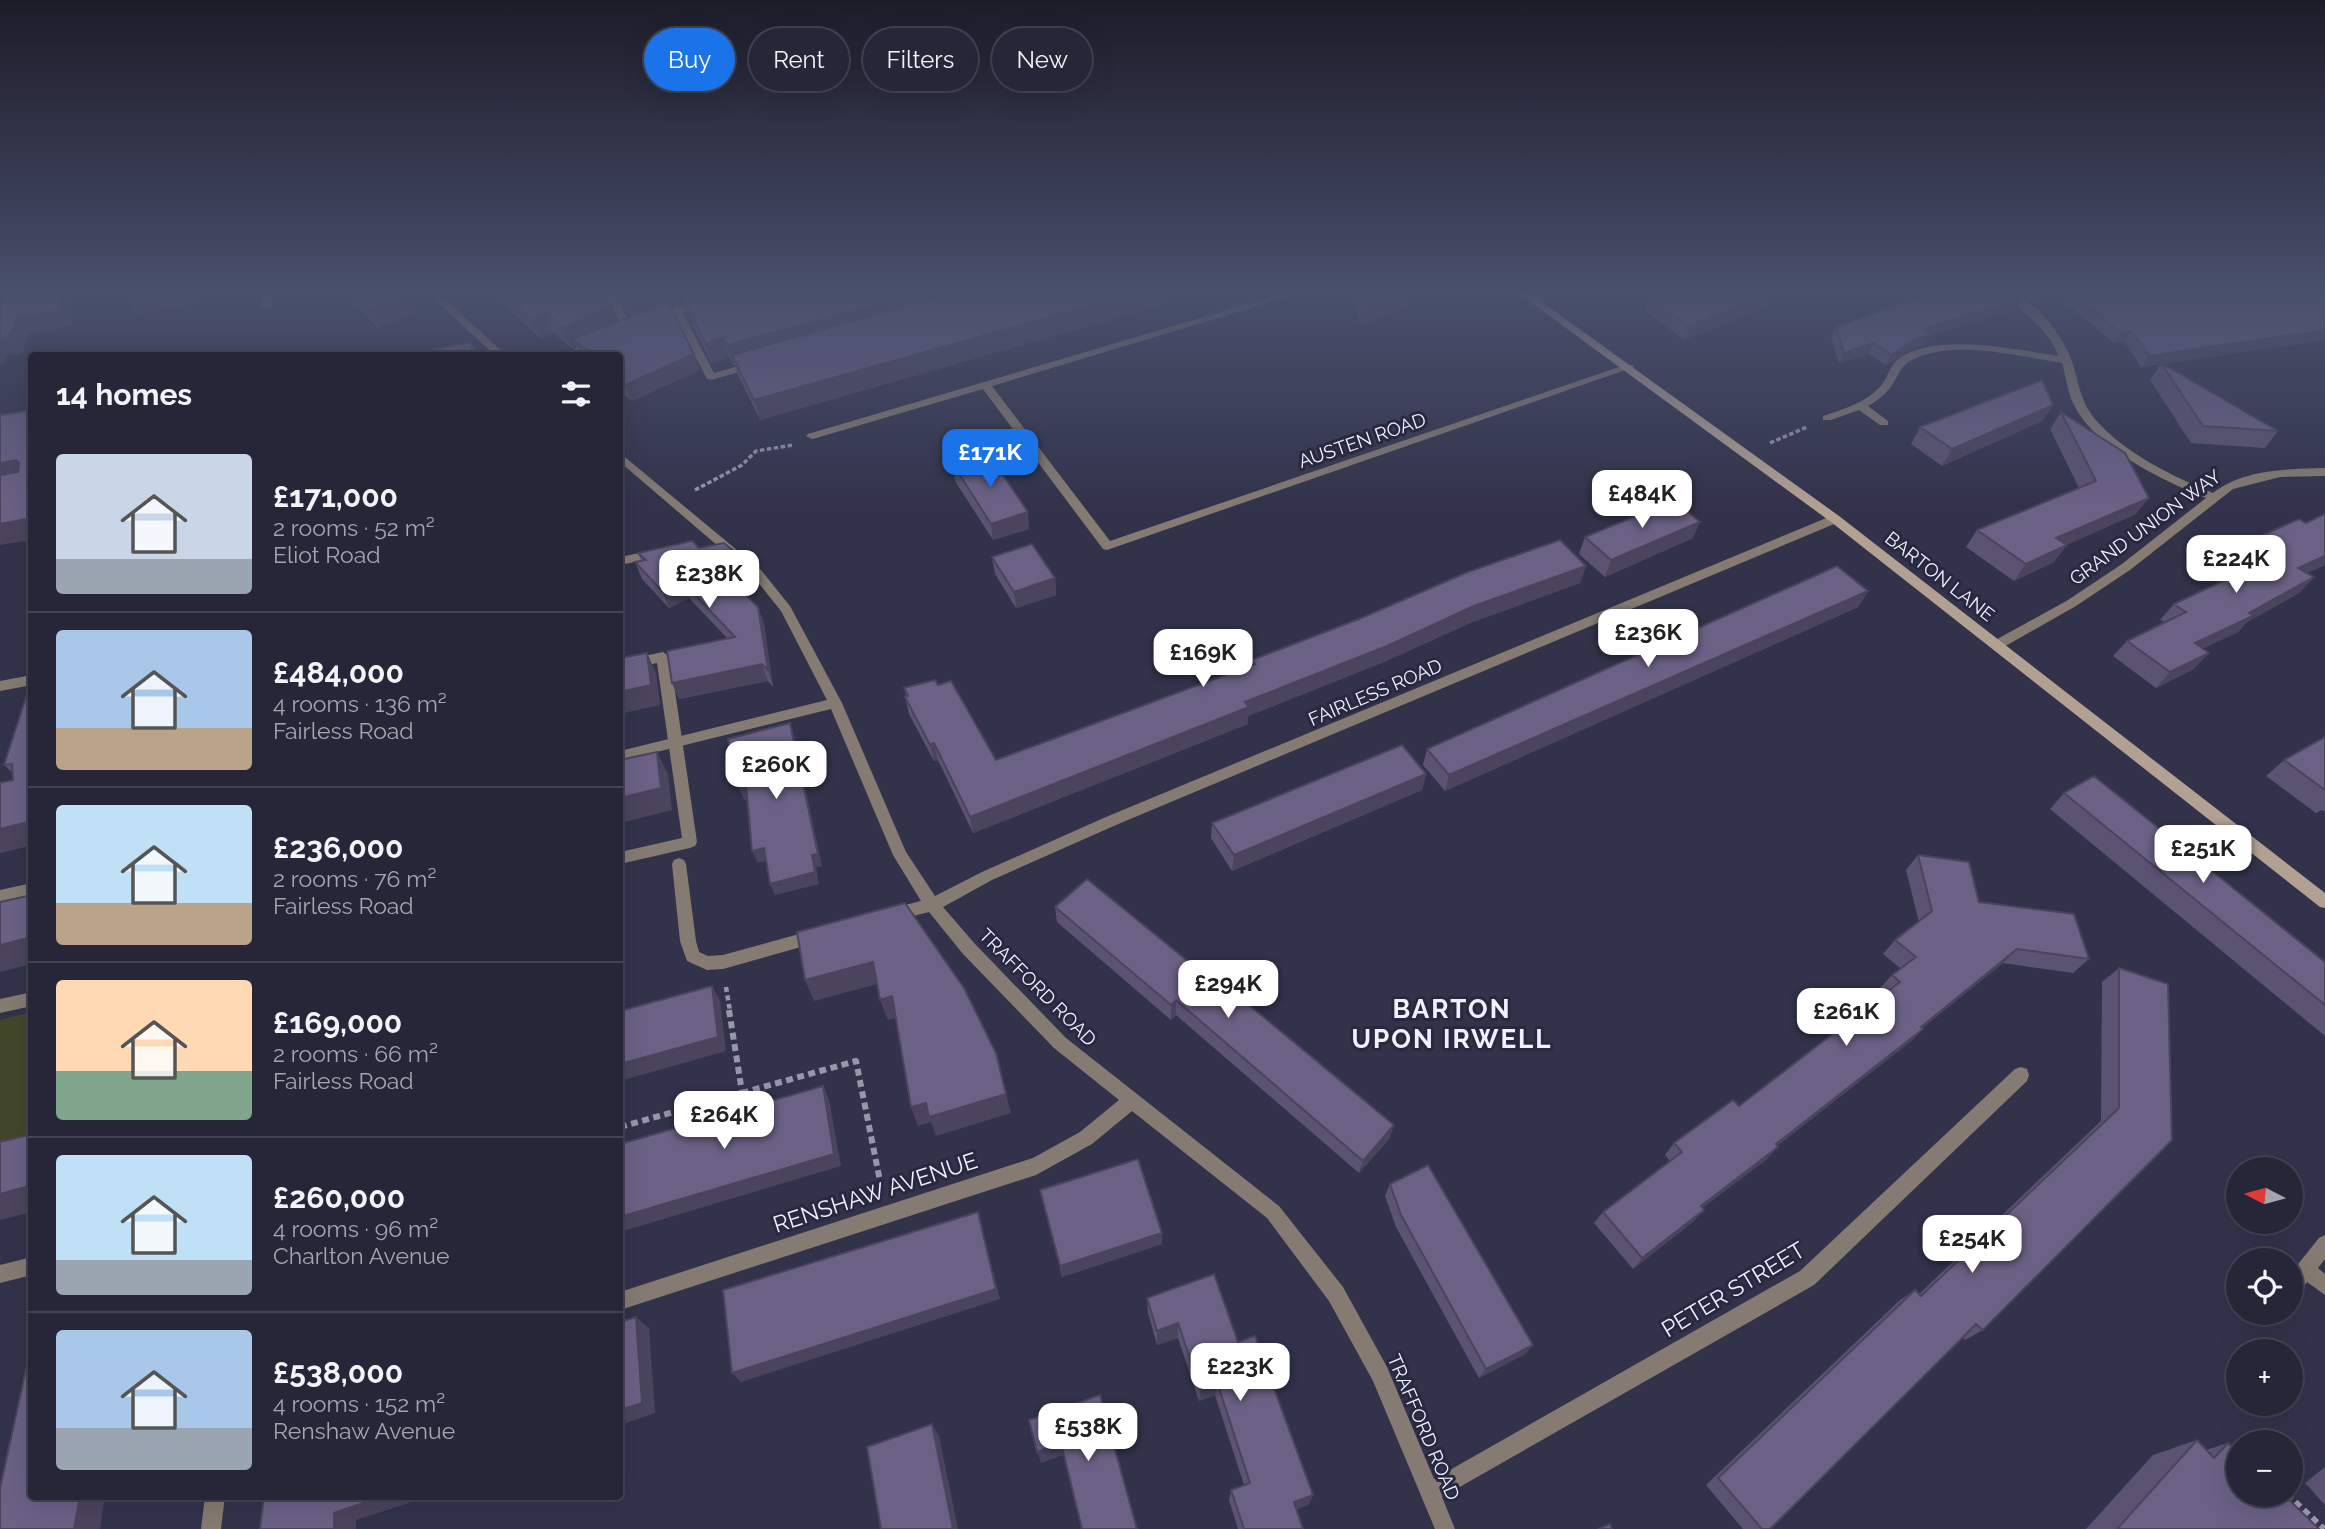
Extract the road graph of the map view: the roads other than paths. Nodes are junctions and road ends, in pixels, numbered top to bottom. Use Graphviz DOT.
graph roads {
  1 [pos="703,363"];
  2 [pos="761,363"];
  3 [pos="1059,363"];
  4 [pos="1624,363"];
  5 [pos="1901,363"];
  6 [pos="2067,363"];
  7 [pos="1629,367"];
  8 [pos="986,385"];
  9 [pos="1861,406"];
  10 [pos="1827,418"];
  11 [pos="1884,423"];
  12 [pos="812,436"];
  13 [pos="623,460"];
  14 [pos="2325,472"];
  15 [pos="2213,497"];
  16 [pos="1835,519"];
  17 [pos="712,534"];
  18 [pos="696,542"];
  19 [pos="673,549"];
  20 [pos="623,560"];
  21 [pos="1997,645"];
  22 [pos="623,665"];
  23 [pos="28,681"];
  24 [pos="0,686"];
  25 [pos="835,703"];
  26 [pos="674,744"];
  27 [pos="623,755"];
  28 [pos="623,857"];
  29 [pos="679,864"];
  30 [pos="28,890"];
  31 [pos="0,896"];
  32 [pos="2325,902"];
  33 [pos="932,905"];
  34 [pos="870,921"];
  35 [pos="830,932"];
  36 [pos="28,1000"];
  37 [pos="0,1006"];
  38 [pos="2021,1076"];
  39 [pos="1130,1101"];
  40 [pos="2325,1244"];
  41 [pos="28,1267"];
  42 [pos="2307,1270"];
  43 [pos="0,1274"];
  44 [pos="2303,1274"];
  45 [pos="2325,1286"];
  46 [pos="623,1300"];
  47 [pos="1431,1492"];
  48 [pos="215,1500"];
  49 [pos="211,1529"];
  50 [pos="1445,1529"];
  1 -- 2 [label="street"];
  3 -- 8 [label="street"];
  4 -- 7 [label="main road, BARTON LANE"];
  5 -- 9 [label="street"];
  6 -- 15 [label="street"];
  7 -- 8 [label="street, AUSTEN ROAD"];
  7 -- 16 [label="main road, BARTON LANE"];
  8 -- 12 [label="street"];
  9 -- 10 [label="street"];
  9 -- 11 [label="street"];
  13 -- 17 [label="street, TRAFFORD ROAD"];
  14 -- 15 [label="street, GRAND UNION WAY"];
  15 -- 21 [label="street, GRAND UNION WAY"];
  16 -- 21 [label="main road, BARTON LANE"];
  16 -- 33 [label="street, FAIRLESS ROAD"];
  17 -- 18 [label="street"];
  17 -- 25 [label="street, TRAFFORD ROAD"];
  19 -- 20 [label="street"];
  21 -- 32 [label="main road, BARTON LANE"];
  22 -- 26 [label="street"];
  23 -- 24 [label="street"];
  25 -- 26 [label="street"];
  25 -- 33 [label="street, TRAFFORD ROAD"];
  26 -- 27 [label="street"];
  26 -- 28 [label="street"];
  29 -- 35 [label="street"];
  30 -- 31 [label="street"];
  33 -- 34 [label="street, FAIRLESS ROAD"];
  33 -- 39 [label="street, TRAFFORD ROAD"];
  36 -- 37 [label="street"];
  38 -- 47 [label="street, PETER STREET"];
  39 -- 46 [label="street, RENSHAW AVENUE"];
  39 -- 47 [label="street, TRAFFORD ROAD"];
  40 -- 42 [label="street"];
  41 -- 43 [label="street"];
  42 -- 44 [label="street"];
  42 -- 45 [label="street"];
  47 -- 50 [label="street, TRAFFORD ROAD"];
  48 -- 49 [label="street"];
}
